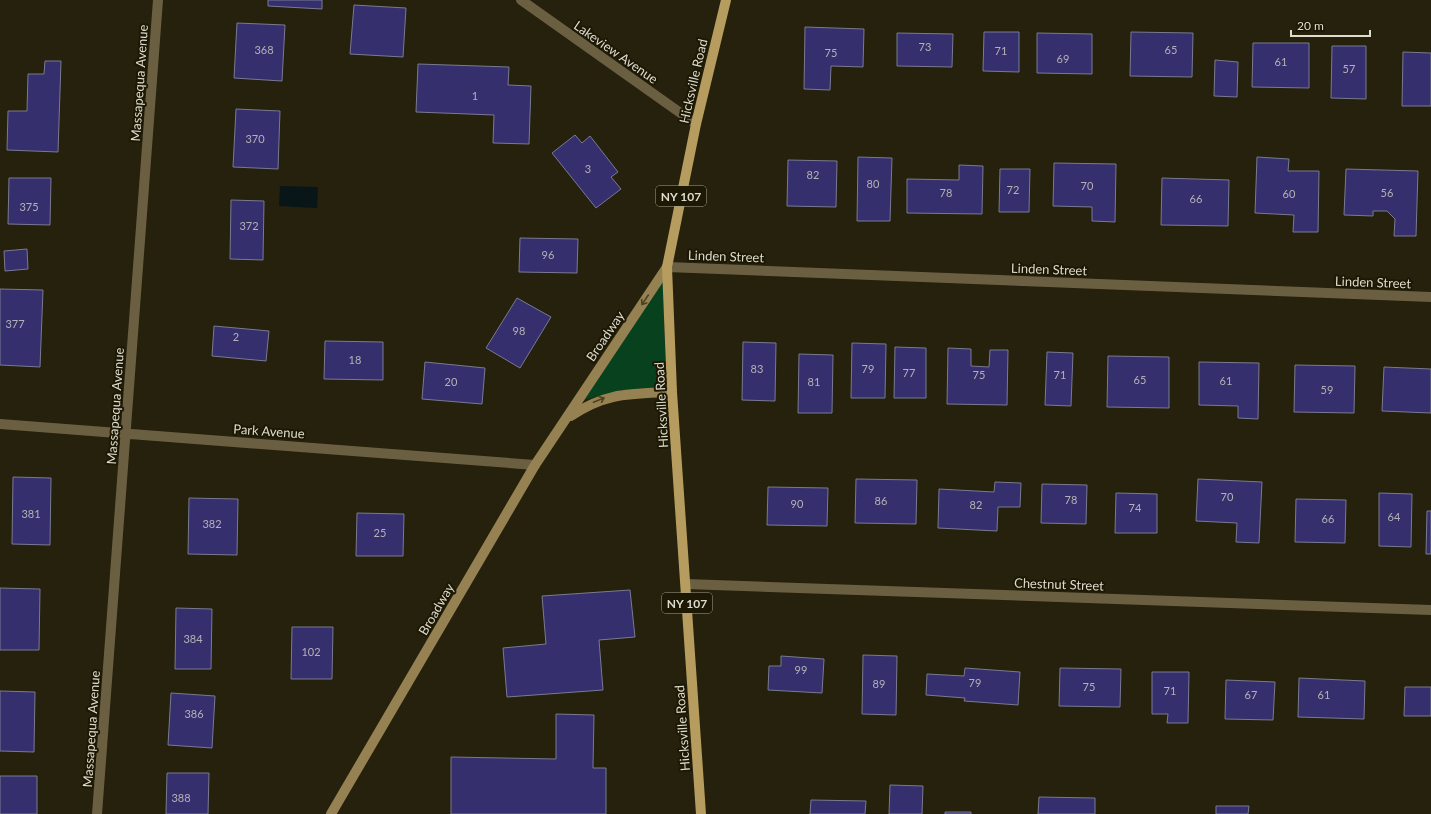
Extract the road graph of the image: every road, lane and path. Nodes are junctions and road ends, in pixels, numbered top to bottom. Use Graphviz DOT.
graph roads {
  1 [pos="158,0"];
  2 [pos="521,0"];
  3 [pos="726,0"];
  4 [pos="696,124"];
  5 [pos="667,267"];
  6 [pos="1431,297"];
  7 [pos="672,392"];
  8 [pos="566,420"];
  9 [pos="0,424"];
  10 [pos="126,433"];
  11 [pos="535,465"];
  12 [pos="686,584"];
  13 [pos="1431,610"];
  14 [pos="97,814"];
  15 [pos="331,814"];
  16 [pos="701,814"];
  1 -- 10 [label="street, Massapequa Avenue"];
  2 -- 4 [label="street, Lakeview Avenue"];
  3 -- 4 [label="main road, Hicksville Road / NY 107"];
  4 -- 5 [label="main road, Hicksville Road / NY 107"];
  5 -- 6 [label="street, Linden Street"];
  5 -- 7 [label="main road, Hicksville Road / NY 107"];
  5 -- 8 [label="main road, Broadway, one-way"];
  8 -- 7 [label="main road, Broadway, one-way"];
  7 -- 12 [label="main road, Hicksville Road / NY 107"];
  8 -- 11 [label="main road, Broadway"];
  9 -- 10 [label="street, Park Avenue"];
  10 -- 11 [label="street, Park Avenue"];
  10 -- 14 [label="street, Massapequa Avenue"];
  11 -- 15 [label="main road, Broadway"];
  12 -- 13 [label="street, Chestnut Street"];
  12 -- 16 [label="main road, Hicksville Road / NY 107"];
}
